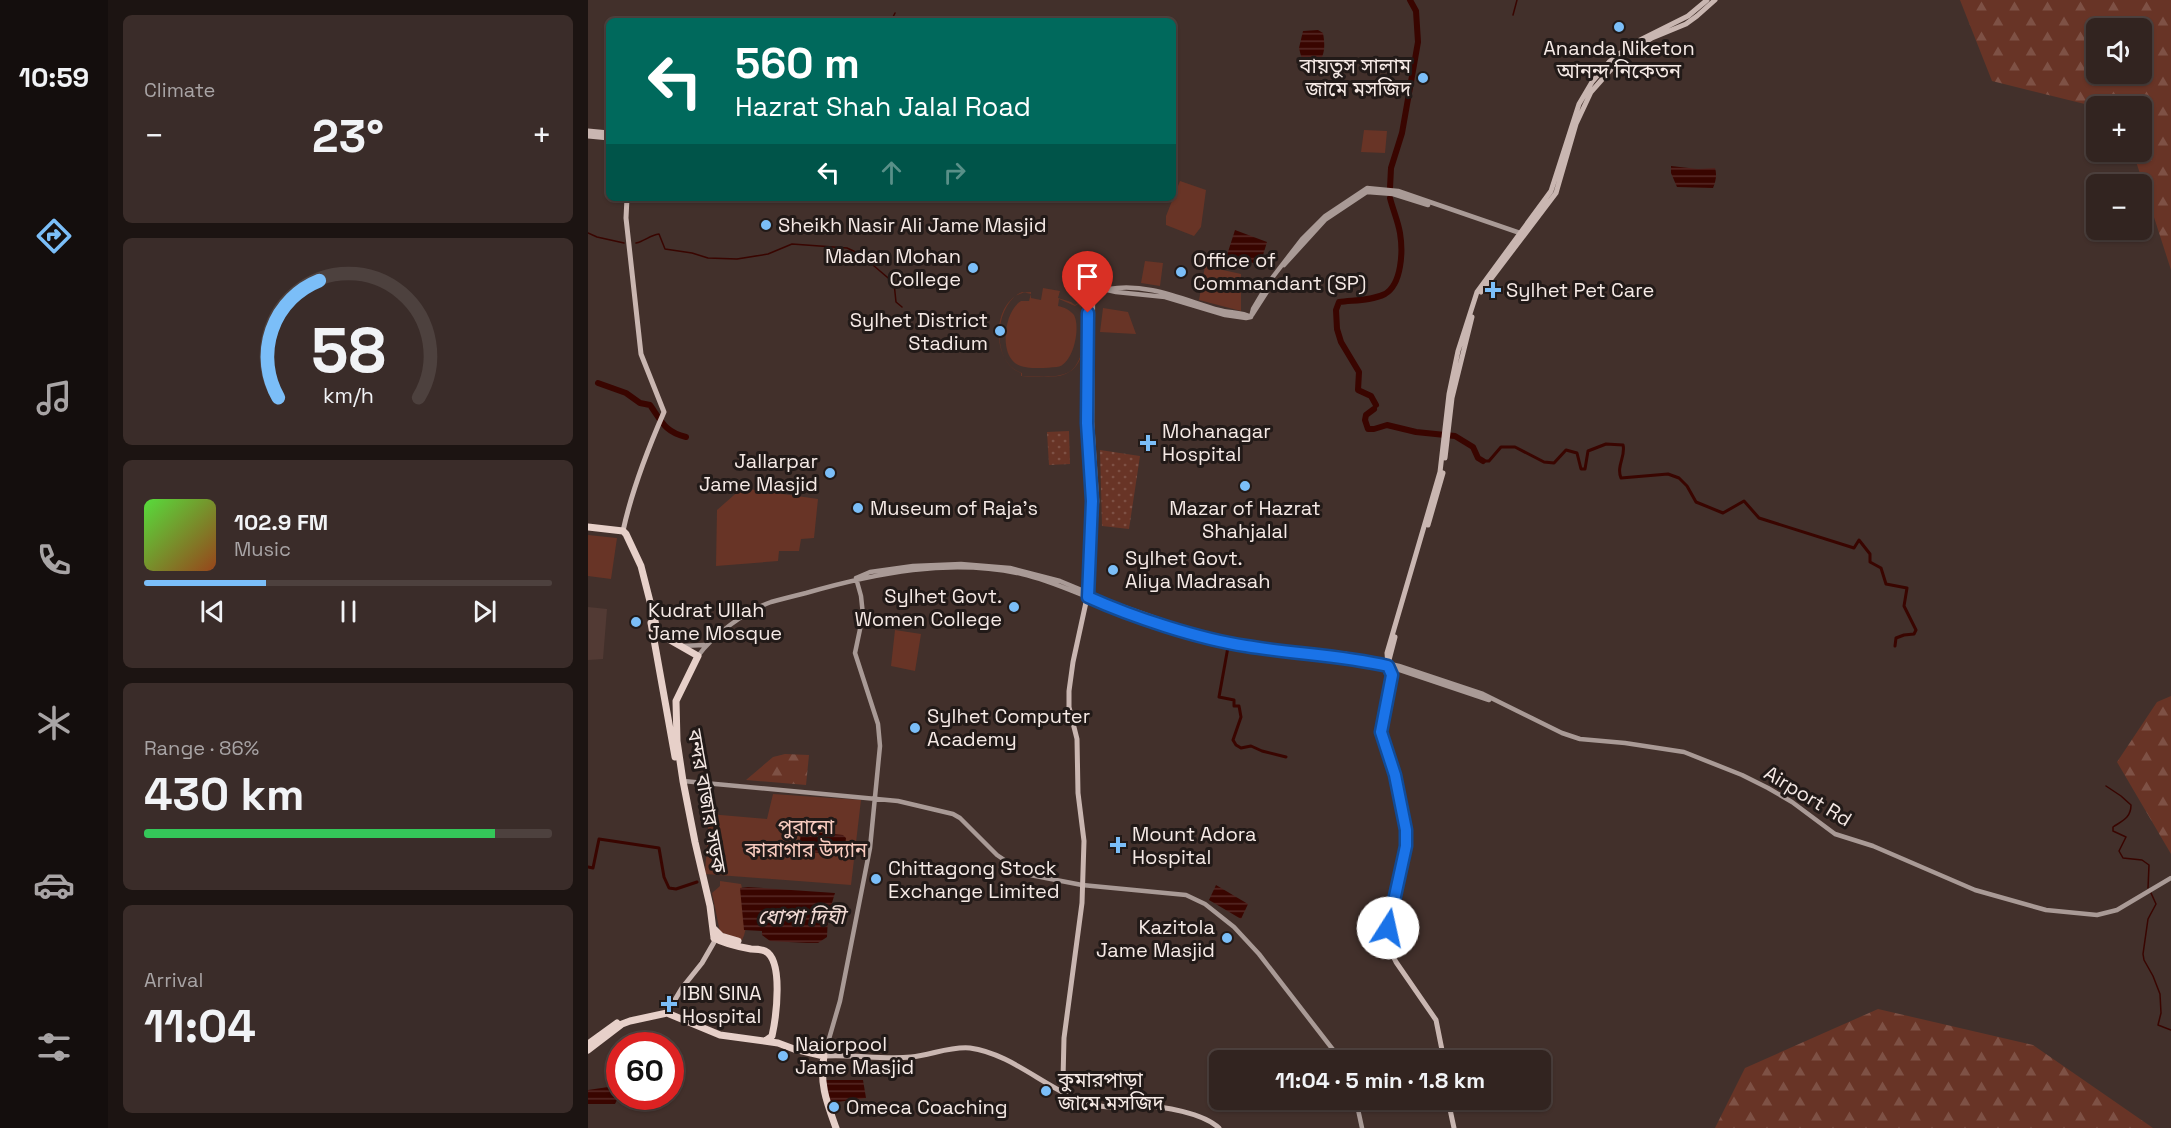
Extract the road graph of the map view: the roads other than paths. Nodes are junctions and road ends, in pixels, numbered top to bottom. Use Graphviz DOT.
graph roads {
  1 [pos="1707,0"];
  2 [pos="1715,0"];
  3 [pos="588,131"];
  4 [pos="606,133"];
  5 [pos="588,136"];
  6 [pos="606,138"];
  7 [pos="627,201"];
  8 [pos="1520,233"];
  9 [pos="1447,429"];
  10 [pos="588,527"];
  11 [pos="623,531"];
  12 [pos="856,578"];
  13 [pos="1088,594"];
  14 [pos="706,644"];
  15 [pos="680,646"];
  16 [pos="698,656"];
  17 [pos="1388,665"];
  18 [pos="683,781"];
  19 [pos="875,798"];
  20 [pos="2171,878"];
  21 [pos="1082,885"];
  22 [pos="717,940"];
  23 [pos="664,1013"];
  24 [pos="772,1036"];
  25 [pos="765,1041"];
  26 [pos="778,1043"];
  27 [pos="588,1044"];
  28 [pos="588,1050"];
  29 [pos="1333,1050"];
  30 [pos="1442,1050"];
  31 [pos="824,1056"];
  32 [pos="1064,1079"];
  33 [pos="1055,1087"];
  34 [pos="1067,1093"];
  35 [pos="1359,1110"];
  36 [pos="1450,1110"];
  37 [pos="1363,1126"];
  38 [pos="836,1128"];
  39 [pos="1219,1128"];
  40 [pos="1454,1128"];
  1 -- 8 [label="main road"];
  2 -- 9 [label="main road"];
  3 -- 4 [label="main road"];
  5 -- 6 [label="main road"];
  7 -- 11 [label="main road"];
  8 -- 9 [label="main road"];
  8 -- 13 [label="main road"];
  9 -- 17 [label="main road"];
  10 -- 11 [label="highway"];
  11 -- 15 [label="highway"];
  11 -- 22 [label="highway"];
  12 -- 13 [label="main road, বন্দর বাজার সড়ক"];
  12 -- 14 [label="main road, বন্দর বাজার সড়ক"];
  12 -- 19 [label="main road"];
  13 -- 17 [label="main road, Airport Rd"];
  13 -- 21 [label="main road"];
  14 -- 15 [label="main road"];
  14 -- 16 [label="main road, বন্দর বাজার সড়ক"];
  15 -- 16 [label="highway"];
  16 -- 18 [label="highway, বন্দর বাজার সড়ক"];
  17 -- 20 [label="main road, Airport Rd"];
  17 -- 30 [label="main road"];
  18 -- 19 [label="main road"];
  18 -- 22 [label="highway, বন্দর বাজার সড়ক"];
  19 -- 21 [label="main road"];
  19 -- 31 [label="main road"];
  21 -- 29 [label="main road"];
  21 -- 32 [label="main road"];
  22 -- 23 [label="main road"];
  22 -- 24 [label="highway"];
  23 -- 25 [label="highway"];
  23 -- 27 [label="highway"];
  23 -- 28 [label="highway"];
  24 -- 25 [label="highway"];
  24 -- 26 [label="highway"];
  25 -- 26 [label="highway"];
  26 -- 31 [label="highway"];
  31 -- 33 [label="main road"];
  31 -- 38 [label="highway"];
  32 -- 33 [label="main road"];
  32 -- 34 [label="main road"];
  33 -- 34 [label="main road"];
  34 -- 39 [label="main road"];
  35 -- 37 [label="main road"];
  36 -- 40 [label="main road"];
}
